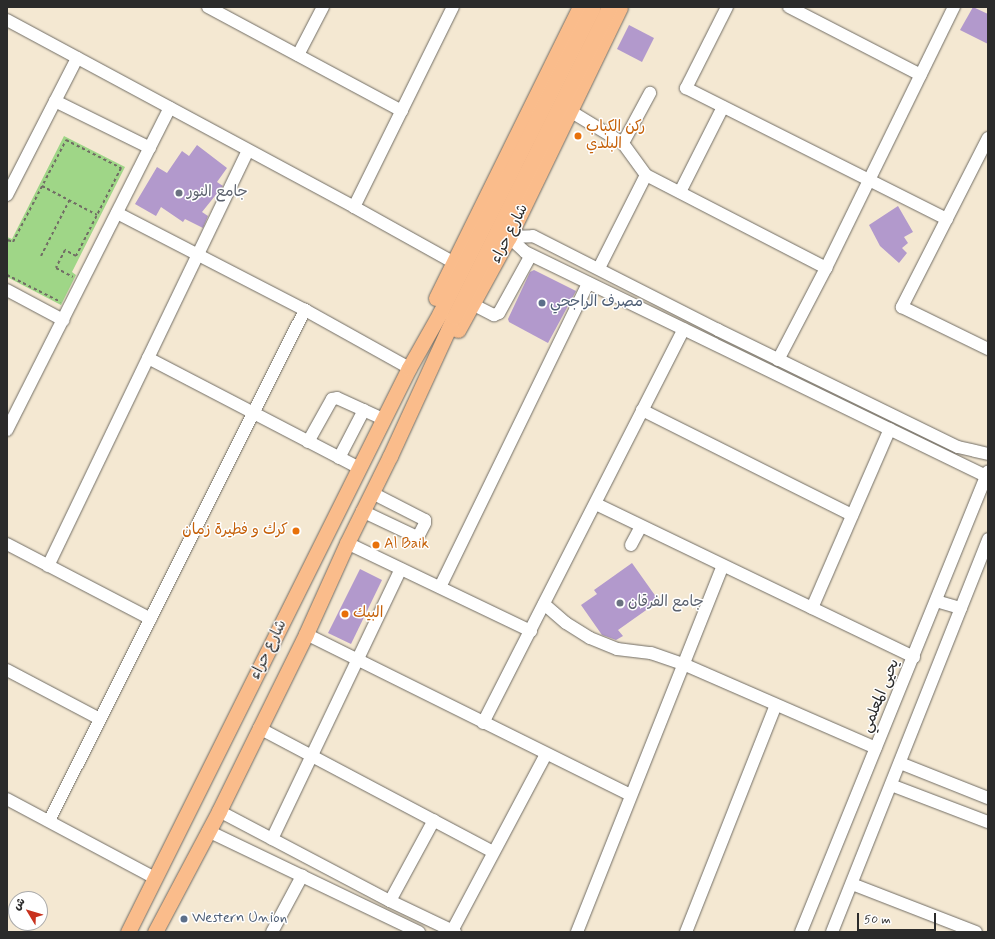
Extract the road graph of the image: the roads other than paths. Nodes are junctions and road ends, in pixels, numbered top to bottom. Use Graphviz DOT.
graph roads {
  1 [pos="208,7"];
  2 [pos="323,7"];
  3 [pos="453,7"];
  4 [pos="580,7"];
  5 [pos="593,7"];
  6 [pos="609,7"];
  7 [pos="620,7"];
  8 [pos="727,7"];
  9 [pos="789,7"];
  10 [pos="954,7"];
  11 [pos="7,20"];
  12 [pos="298,55"];
  13 [pos="77,58"];
  14 [pos="921,75"];
  15 [pos="650,93"];
  16 [pos="55,101"];
  17 [pos="723,107"];
  18 [pos="170,108"];
  19 [pos="570,110"];
  20 [pos="402,111"];
  21 [pos="988,138"];
  22 [pos="624,143"];
  23 [pos="150,148"];
  24 [pos="248,151"];
  25 [pos="646,175"];
  26 [pos="869,180"];
  27 [pos="680,192"];
  28 [pos="7,196"];
  29 [pos="354,207"];
  30 [pos="117,213"];
  31 [pos="947,219"];
  32 [pos="509,237"];
  33 [pos="198,255"];
  34 [pos="531,255"];
  35 [pos="453,262"];
  36 [pos="599,268"];
  37 [pos="826,268"];
  38 [pos="588,283"];
  39 [pos="7,290"];
  40 [pos="472,304"];
  41 [pos="305,310"];
  42 [pos="447,315"];
  43 [pos="63,320"];
  44 [pos="684,329"];
  45 [pos="718,330"];
  46 [pos="710,342"];
  47 [pos="988,349"];
  48 [pos="148,358"];
  49 [pos="778,360"];
  50 [pos="409,368"];
  51 [pos="12,410"];
  52 [pos="364,410"];
  53 [pos="642,410"];
  54 [pos="254,413"];
  55 [pos="384,419"];
  56 [pos="890,429"];
  57 [pos="7,430"];
  58 [pos="308,442"];
  59 [pos="958,447"];
  60 [pos="988,454"];
  61 [pos="390,456"];
  62 [pos="339,458"];
  63 [pos="959,463"];
  64 [pos="359,468"];
  65 [pos="987,473"];
  66 [pos="372,492"];
  67 [pos="596,504"];
  68 [pos="395,505"];
  69 [pos="362,512"];
  70 [pos="852,515"];
  71 [pos="385,522"];
  72 [pos="641,526"];
  73 [pos="988,539"];
  74 [pos="347,543"];
  75 [pos="7,544"];
  76 [pos="631,545"];
  77 [pos="48,566"];
  78 [pos="723,566"];
  79 [pos="401,569"];
  80 [pos="440,587"];
  81 [pos="936,600"];
  82 [pos="544,604"];
  83 [pos="812,608"];
  84 [pos="961,608"];
  85 [pos="151,619"];
  86 [pos="531,631"];
  87 [pos="306,634"];
  88 [pos="914,657"];
  89 [pos="357,659"];
  90 [pos="683,664"];
  91 [pos="7,670"];
  92 [pos="776,705"];
  93 [pos="100,719"];
  94 [pos="483,723"];
  95 [pos="259,728"];
  96 [pos="876,748"];
  97 [pos="546,754"];
  98 [pos="311,757"];
  99 [pos="900,763"];
  100 [pos="891,785"];
  101 [pos="630,795"];
  102 [pos="988,798"];
  103 [pos="7,799"];
  104 [pos="219,811"];
  105 [pos="434,820"];
  106 [pos="49,821"];
  107 [pos="988,822"];
  108 [pos="208,831"];
  109 [pos="272,839"];
  110 [pos="493,852"];
  111 [pos="302,876"];
  112 [pos="155,878"];
  113 [pos="852,884"];
  114 [pos="390,901"];
  115 [pos="414,914"];
  116 [pos="414,930"];
  117 [pos="963,930"];
  118 [pos="454,931"];
  119 [pos="128,932"];
  120 [pos="155,932"];
  121 [pos="272,932"];
  122 [pos="576,932"];
  123 [pos="686,932"];
  124 [pos="801,932"];
  125 [pos="832,932"];
  126 [pos="976,932"];
  1 -- 12 [label="street"];
  2 -- 12 [label="street"];
  3 -- 20 [label="street"];
  4 -- 35 [label="main road, شارع حراء"];
  5 -- 42 [label="main road, شارع حراء"];
  6 -- 42 [label="main road, شارع حراء"];
  7 -- 19 [label="main road, شارع حراء"];
  8 -- 17 [label="street"];
  9 -- 14 [label="street"];
  10 -- 14 [label="street"];
  11 -- 13 [label="street"];
  12 -- 20 [label="street"];
  13 -- 16 [label="street"];
  13 -- 18 [label="street"];
  14 -- 26 [label="street"];
  15 -- 22 [label="street"];
  16 -- 23 [label="street"];
  16 -- 28 [label="street"];
  17 -- 26 [label="street"];
  17 -- 27 [label="street"];
  18 -- 23 [label="street"];
  18 -- 24 [label="street"];
  19 -- 22 [label="street"];
  19 -- 32 [label="main road, شارع حراء"];
  20 -- 29 [label="street"];
  21 -- 31 [label="street"];
  22 -- 25 [label="street"];
  23 -- 30 [label="street"];
  24 -- 29 [label="street"];
  24 -- 33 [label="street"];
  25 -- 27 [label="street"];
  25 -- 36 [label="street"];
  26 -- 31 [label="street"];
  26 -- 37 [label="street"];
  27 -- 37 [label="street"];
  29 -- 35 [label="street"];
  30 -- 33 [label="street"];
  30 -- 43 [label="street"];
  31 -- 47 [label="street"];
  32 -- 34 [label="street"];
  32 -- 36 [label="street"];
  32 -- 40 [label="main road, شارع حراء"];
  33 -- 41 [label="street"];
  33 -- 48 [label="street"];
  34 -- 38 [label="street"];
  34 -- 40 [label="street"];
  35 -- 50 [label="main road, شارع حراء"];
  36 -- 45 [label="street"];
  37 -- 49 [label="street"];
  38 -- 44 [label="street"];
  38 -- 80 [label="street"];
  39 -- 43 [label="street"];
  40 -- 61 [label="main road, شارع حراء"];
  41 -- 50 [label="street"];
  41 -- 54 [label="street"];
  42 -- 50 [label="main road, شارع حراء"];
  42 -- 61 [label="main road, شارع حراء"];
  43 -- 51 [label="street"];
  44 -- 46 [label="street"];
  44 -- 53 [label="street"];
  45 -- 46 [label="street"];
  45 -- 49 [label="street"];
  46 -- 56 [label="street"];
  48 -- 54 [label="street"];
  48 -- 77 [label="street"];
  49 -- 59 [label="street"];
  50 -- 55 [label="main road, شارع حراء"];
  51 -- 57 [label="street"];
  52 -- 55 [label="street"];
  52 -- 58 [label="street"];
  52 -- 62 [label="street"];
  53 -- 67 [label="street"];
  53 -- 70 [label="street"];
  54 -- 58 [label="street"];
  54 -- 85 [label="street"];
  55 -- 64 [label="main road, شارع حراء"];
  56 -- 63 [label="street"];
  56 -- 70 [label="street"];
  58 -- 62 [label="street"];
  59 -- 60 [label="street"];
  59 -- 63 [label="street"];
  61 -- 66 [label="main road, شارع حراء"];
  62 -- 64 [label="street"];
  63 -- 65 [label="street"];
  64 -- 112 [label="main road, شارع حراء"];
  65 -- 81 [label="street, يحيى المعلمي"];
  66 -- 68 [label="street"];
  66 -- 69 [label="main road, شارع حراء"];
  67 -- 72 [label="street"];
  67 -- 82 [label="street"];
  68 -- 71 [label="street"];
  68 -- 71 [label="street"];
  69 -- 71 [label="street"];
  69 -- 74 [label="main road, شارع حراء"];
  70 -- 83 [label="street"];
  72 -- 76 [label="street"];
  72 -- 78 [label="street"];
  73 -- 84 [label="street"];
  74 -- 79 [label="street"];
  74 -- 87 [label="main road, شارع حراء"];
  75 -- 77 [label="street"];
  77 -- 85 [label="street"];
  78 -- 83 [label="street"];
  78 -- 90 [label="street"];
  79 -- 80 [label="street"];
  79 -- 89 [label="street"];
  80 -- 86 [label="street"];
  81 -- 84 [label="street"];
  81 -- 88 [label="street, يحيى المعلمي"];
  82 -- 86 [label="street"];
  82 -- 90 [label="street"];
  83 -- 88 [label="street"];
  84 -- 99 [label="street"];
  85 -- 93 [label="street"];
  86 -- 94 [label="street"];
  87 -- 89 [label="street"];
  87 -- 95 [label="main road, شارع حراء"];
  88 -- 96 [label="street, يحيى المعلمي"];
  89 -- 94 [label="street"];
  89 -- 98 [label="street"];
  90 -- 92 [label="street"];
  90 -- 101 [label="street"];
  91 -- 93 [label="street"];
  92 -- 96 [label="street"];
  92 -- 123 [label="street"];
  93 -- 106 [label="street"];
  94 -- 97 [label="street"];
  95 -- 98 [label="street"];
  95 -- 104 [label="main road, شارع حراء"];
  96 -- 124 [label="street, يحيى المعلمي"];
  97 -- 101 [label="street"];
  97 -- 110 [label="street"];
  98 -- 105 [label="street"];
  98 -- 109 [label="street"];
  99 -- 100 [label="street"];
  99 -- 102 [label="street"];
  100 -- 107 [label="street"];
  100 -- 113 [label="street"];
  101 -- 122 [label="street"];
  103 -- 106 [label="street"];
  104 -- 108 [label="main road, شارع حراء"];
  104 -- 109 [label="street"];
  105 -- 110 [label="street"];
  105 -- 114 [label="street"];
  106 -- 112 [label="street"];
  108 -- 111 [label="street"];
  108 -- 120 [label="main road, شارع حراء"];
  109 -- 114 [label="street"];
  110 -- 118 [label="street"];
  111 -- 116 [label="street"];
  111 -- 121 [label="street"];
  112 -- 119 [label="main road, شارع حراء"];
  113 -- 117 [label="street"];
  113 -- 125 [label="street"];
  114 -- 115 [label="street"];
  115 -- 116 [label="street"];
  115 -- 118 [label="street"];
  117 -- 126 [label="street"];
}
